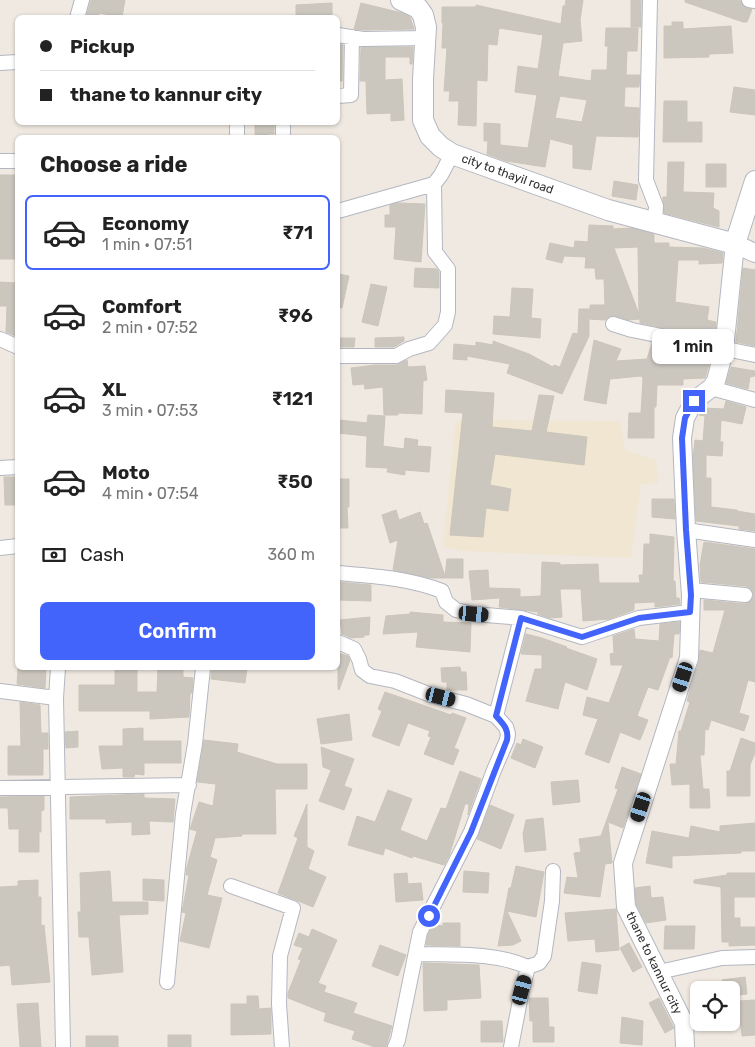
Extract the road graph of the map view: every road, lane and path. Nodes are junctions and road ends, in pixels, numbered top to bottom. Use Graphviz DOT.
graph roads {
  1 [pos="82,0"];
  2 [pos="401,0"];
  3 [pos="650,0"];
  4 [pos="749,0"];
  5 [pos="755,1"];
  6 [pos="78,15"];
  7 [pos="340,35"];
  8 [pos="352,37"];
  9 [pos="425,38"];
  10 [pos="15,62"];
  11 [pos="0,63"];
  12 [pos="340,96"];
  13 [pos="452,154"];
  14 [pos="0,161"];
  15 [pos="15,161"];
  16 [pos="755,180"];
  17 [pos="434,184"];
  18 [pos="340,209"];
  19 [pos="655,222"];
  20 [pos="735,244"];
  21 [pos="755,254"];
  22 [pos="613,324"];
  23 [pos="0,339"];
  24 [pos="15,346"];
  25 [pos="724,350"];
  26 [pos="755,355"];
  27 [pos="340,356"];
  28 [pos="711,388"];
  29 [pos="755,400"];
  30 [pos="15,467"];
  31 [pos="0,468"];
  32 [pos="686,530"];
  33 [pos="755,540"];
  34 [pos="15,546"];
  35 [pos="0,548"];
  36 [pos="340,573"];
  37 [pos="691,590"];
  38 [pos="745,595"];
  39 [pos="690,612"];
  40 [pos="521,618"];
  41 [pos="340,643"];
  42 [pos="58,670"];
  43 [pos="203,670"];
  44 [pos="0,691"];
  45 [pos="56,698"];
  46 [pos="496,716"];
  47 [pos="189,785"];
  48 [pos="58,786"];
  49 [pos="0,788"];
  50 [pos="553,871"];
  51 [pos="231,886"];
  52 [pos="417,954"];
  53 [pos="755,957"];
  54 [pos="528,967"];
  55 [pos="658,972"];
  56 [pos="167,982"];
  57 [pos="62,1047"];
  58 [pos="282,1047"];
  59 [pos="395,1047"];
  60 [pos="511,1047"];
  61 [pos="685,1047"];
  1 -- 6 [label="street"];
  2 -- 9 [label="main road, city to thayil road"];
  3 -- 19 [label="street"];
  4 -- 5 [label="street"];
  7 -- 8 [label="street"];
  8 -- 9 [label="street"];
  8 -- 12 [label="street"];
  9 -- 13 [label="main road, city to thayil road"];
  10 -- 11 [label="street"];
  13 -- 17 [label="street"];
  13 -- 19 [label="main road, city to thayil road"];
  14 -- 15 [label="street"];
  16 -- 20 [label="main road"];
  17 -- 18 [label="street"];
  17 -- 27 [label="street"];
  19 -- 20 [label="main road, city to thayil road"];
  20 -- 21 [label="street"];
  20 -- 25 [label="street, thane to kannur city"];
  22 -- 25 [label="street"];
  23 -- 24 [label="street"];
  25 -- 26 [label="street"];
  25 -- 28 [label="street, thane to kannur city"];
  28 -- 29 [label="street"];
  28 -- 32 [label="street, thane to kannur city"];
  30 -- 31 [label="street"];
  32 -- 33 [label="street"];
  32 -- 37 [label="street, thane to kannur city"];
  34 -- 35 [label="street"];
  36 -- 40 [label="street"];
  37 -- 38 [label="street"];
  37 -- 39 [label="street, thane to kannur city"];
  39 -- 40 [label="street"];
  39 -- 55 [label="street, thane to kannur city"];
  40 -- 46 [label="street"];
  41 -- 46 [label="street"];
  42 -- 45 [label="street"];
  43 -- 47 [label="street"];
  44 -- 45 [label="street"];
  45 -- 48 [label="street"];
  46 -- 52 [label="street"];
  47 -- 48 [label="street"];
  47 -- 56 [label="street"];
  48 -- 49 [label="street"];
  48 -- 57 [label="street"];
  50 -- 54 [label="street"];
  51 -- 58 [label="street"];
  52 -- 54 [label="street"];
  52 -- 59 [label="street"];
  53 -- 55 [label="street"];
  54 -- 60 [label="street"];
  55 -- 61 [label="street, thane to kannur city"];
}
